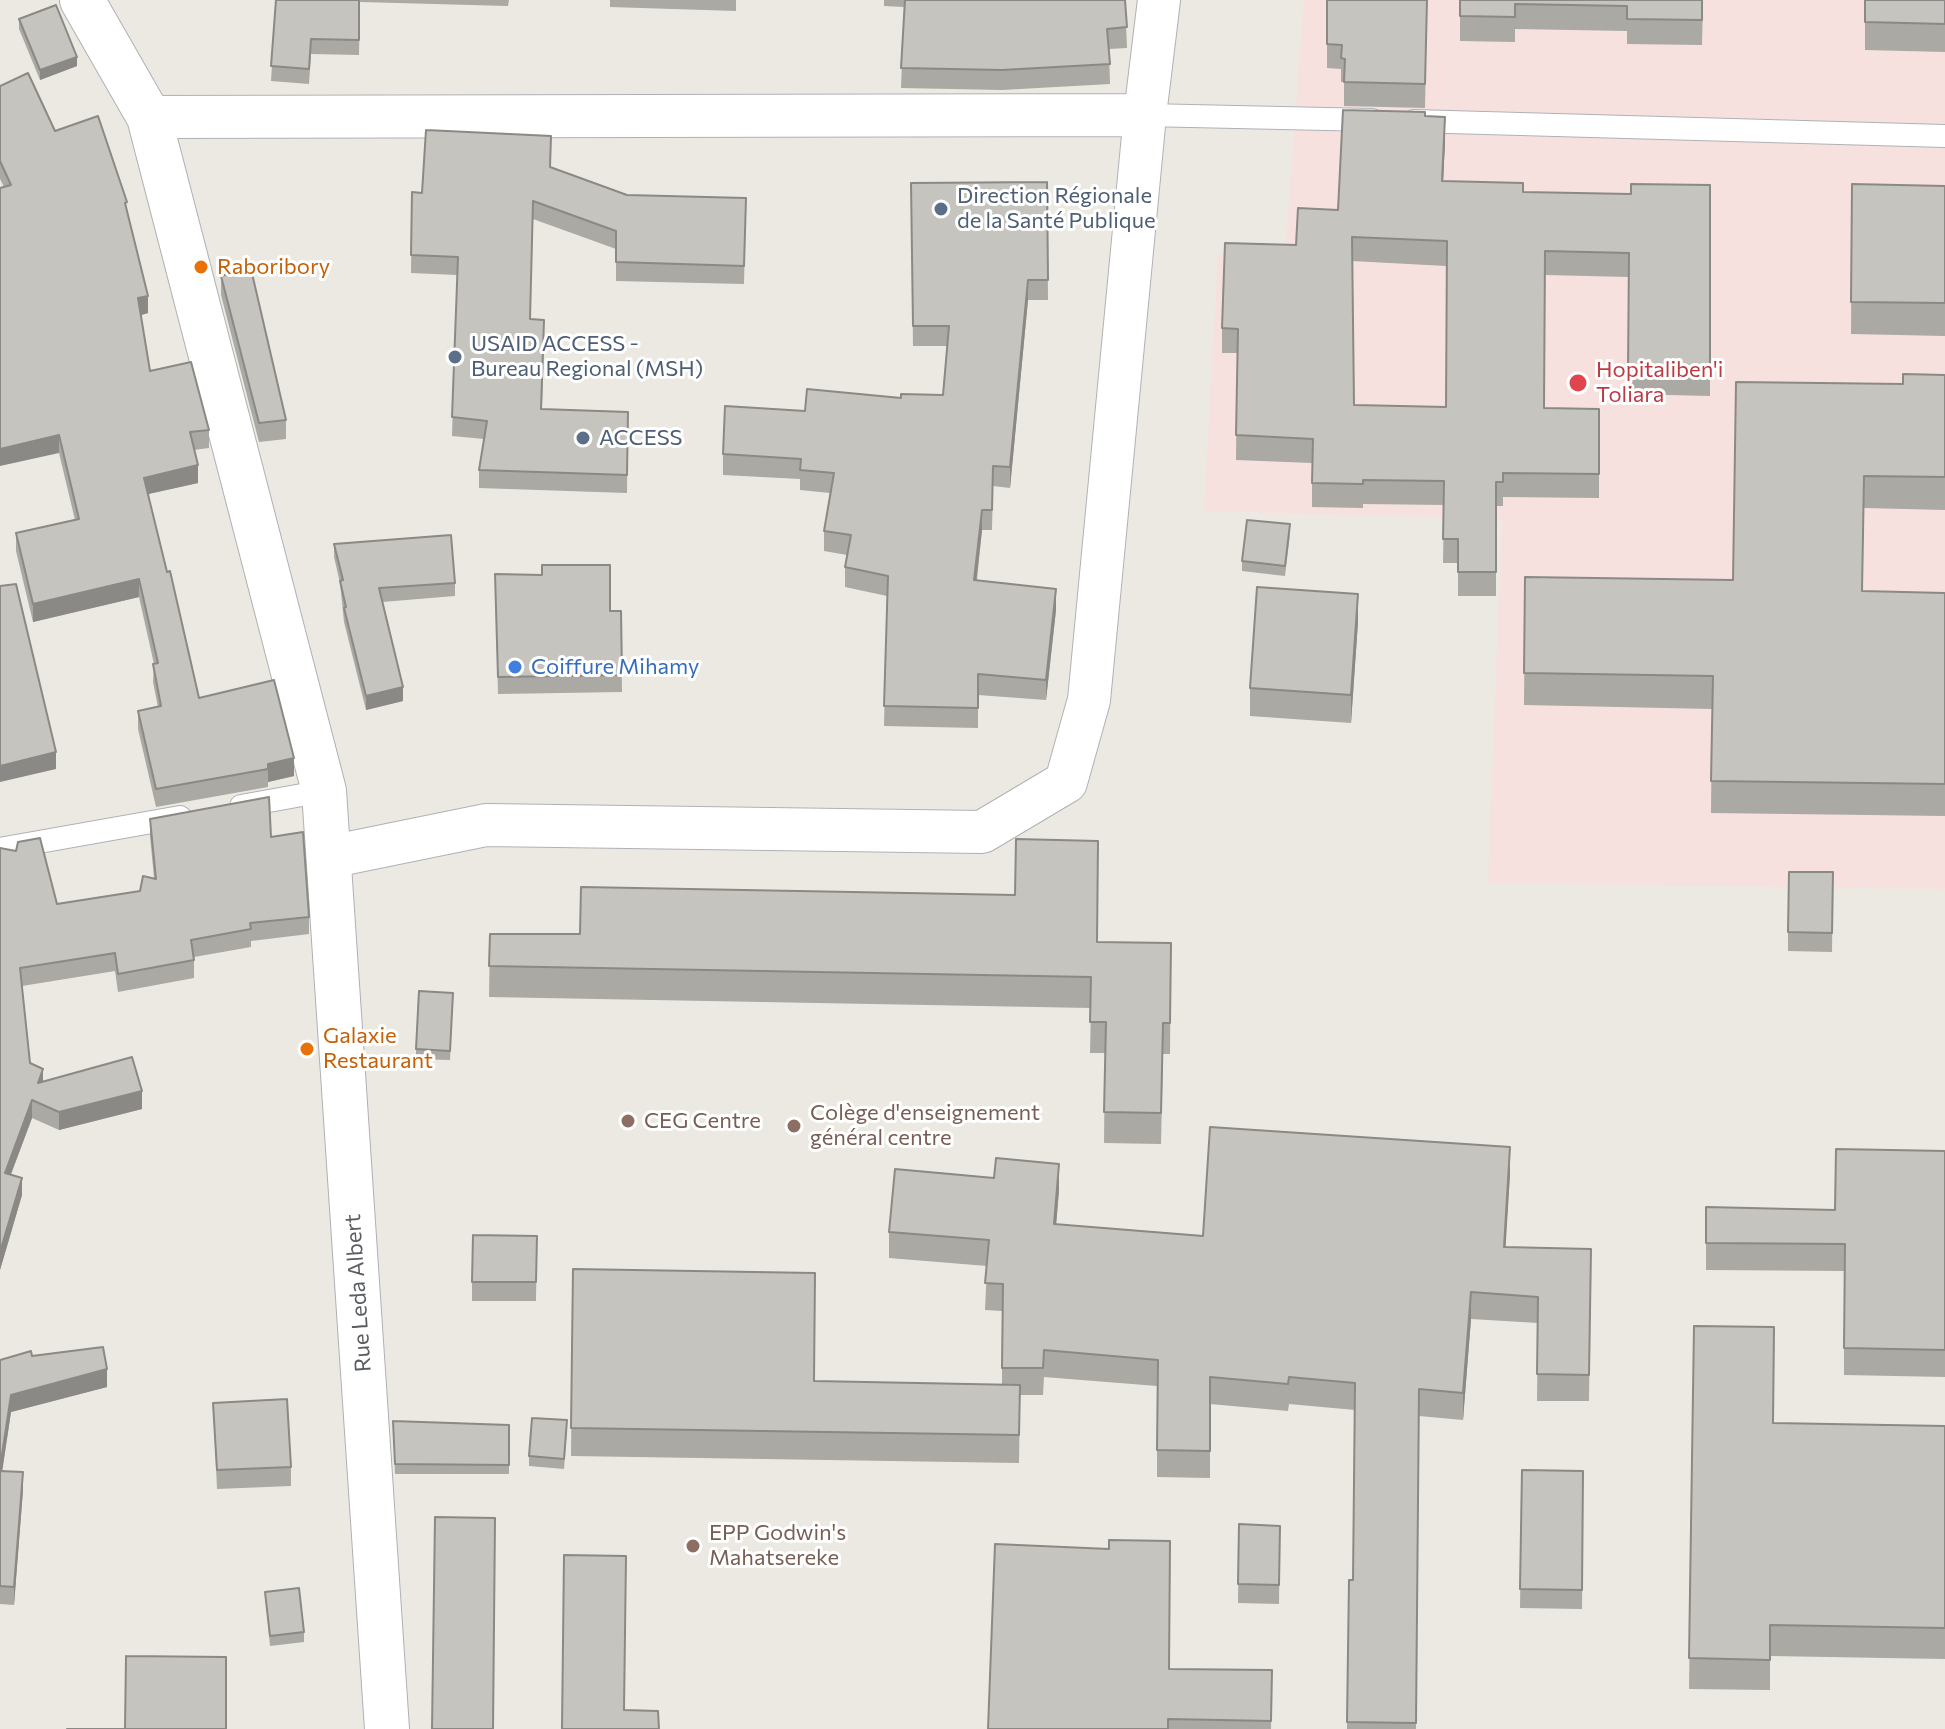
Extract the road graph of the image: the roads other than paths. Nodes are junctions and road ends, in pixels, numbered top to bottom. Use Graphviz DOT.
graph roads {
  1 [pos="82,0"];
  2 [pos="1159,0"];
  3 [pos="1145,115"];
  4 [pos="149,117"];
  5 [pos="1945,136"];
  6 [pos="324,791"];
  7 [pos="0,849"];
  8 [pos="329,857"];
  9 [pos="387,1729"];
  1 -- 4 [label="street, Rue Leda Albert"];
  2 -- 3 [label="street"];
  3 -- 4 [label="street"];
  3 -- 5 [label="lane"];
  3 -- 8 [label="street"];
  4 -- 6 [label="street, Rue Leda Albert"];
  6 -- 7 [label="lane"];
  6 -- 8 [label="street, Rue Leda Albert"];
  8 -- 9 [label="street, Rue Leda Albert"];
}
